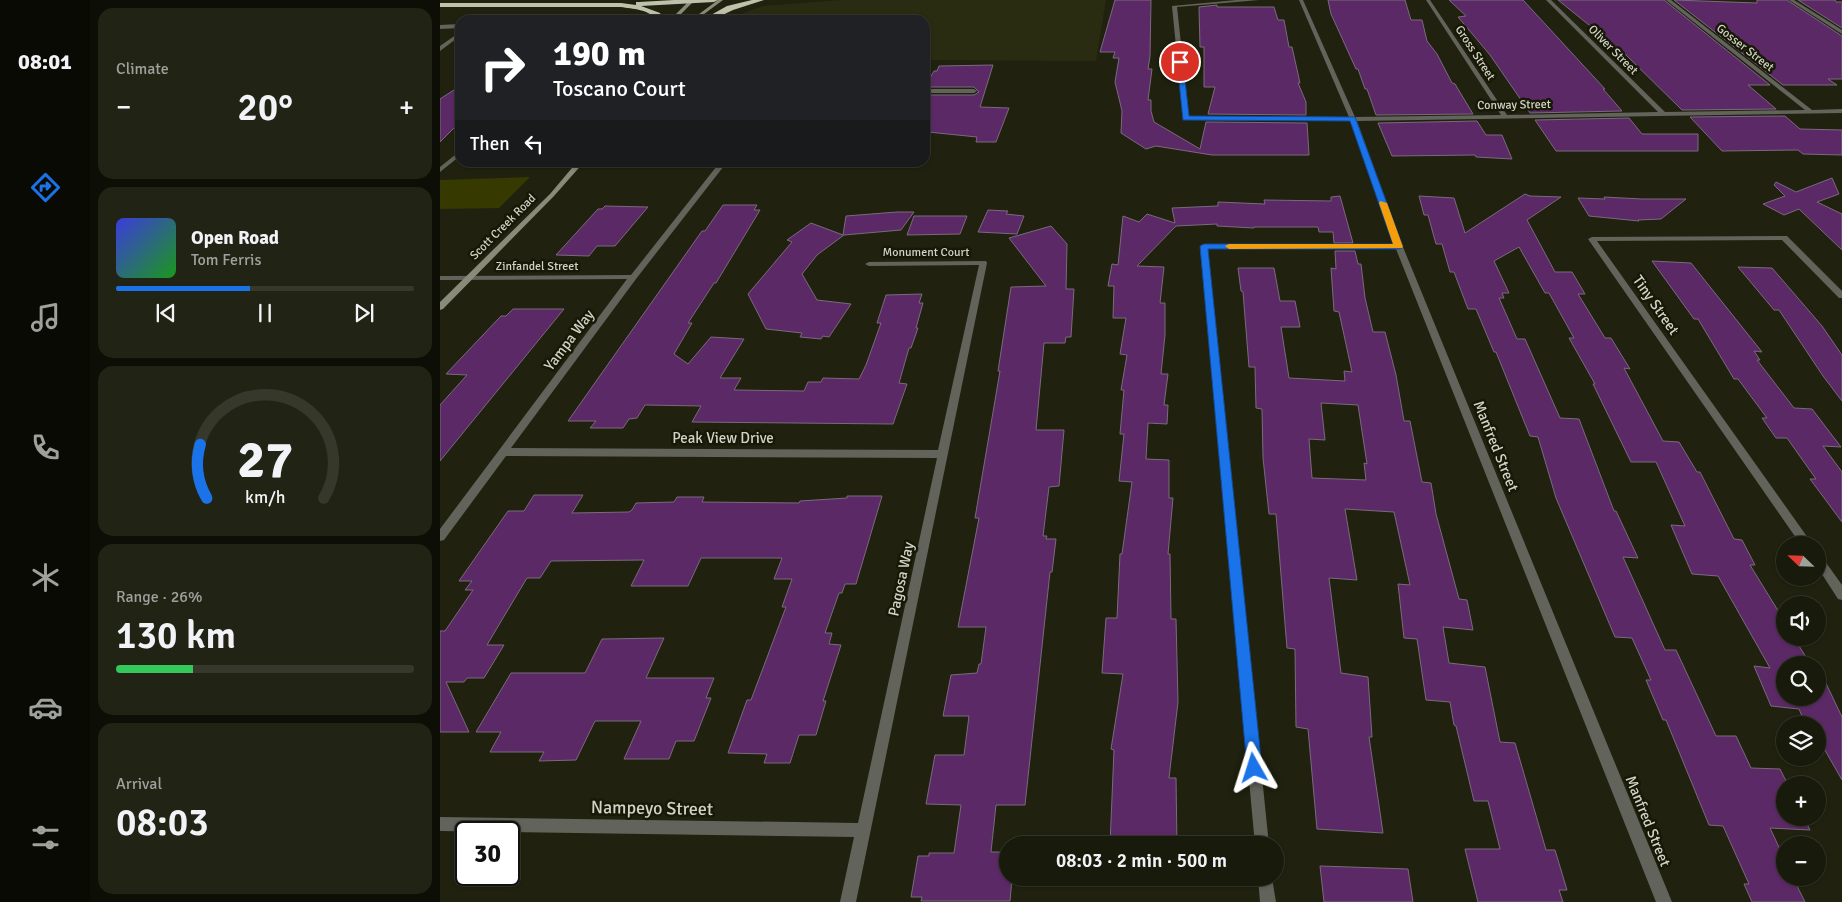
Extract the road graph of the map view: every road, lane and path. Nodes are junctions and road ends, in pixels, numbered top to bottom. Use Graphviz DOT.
graph roads {
  1 [pos="714,0"];
  2 [pos="721,0"];
  3 [pos="760,0"];
  4 [pos="1257,0"];
  5 [pos="1301,0"];
  6 [pos="1428,0"];
  7 [pos="1548,0"];
  8 [pos="1668,0"];
  9 [pos="1791,0"];
  10 [pos="691,1"];
  11 [pos="440,5"];
  12 [pos="578,5"];
  13 [pos="657,15"];
  14 [pos="677,15"];
  15 [pos="700,15"];
  16 [pos="716,15"];
  17 [pos="455,26"];
  18 [pos="440,27"];
  19 [pos="1842,32"];
  20 [pos="455,38"];
  21 [pos="440,49"];
  22 [pos="930,91"];
  23 [pos="974,91"];
  24 [pos="1810,111"];
  25 [pos="1842,111"];
  26 [pos="1664,115"];
  27 [pos="1505,116"];
  28 [pos="1353,119"];
  29 [pos="455,157"];
  30 [pos="577,167"];
  31 [pos="720,167"];
  32 [pos="440,170"];
  33 [pos="1399,247"];
  34 [pos="983,263"];
  35 [pos="869,264"];
  36 [pos="634,277"];
  37 [pos="440,278"];
  38 [pos="469,278"];
  39 [pos="1842,296"];
  40 [pos="440,306"];
  41 [pos="503,452"];
  42 [pos="943,454"];
  43 [pos="1801,536"];
  44 [pos="440,537"];
  45 [pos="1826,572"];
  46 [pos="1842,595"];
  47 [pos="440,824"];
  48 [pos="863,830"];
  49 [pos="1261,836"];
  50 [pos="1266,886"];
  51 [pos="848,902"];
  52 [pos="1268,902"];
  53 [pos="1664,902"];
  1 -- 10 [label="highway"];
  2 -- 15 [label="main road"];
  3 -- 16 [label="highway"];
  4 -- 28 [label="street, Conway Street"];
  5 -- 28 [label="street, Manfred Street"];
  6 -- 27 [label="street, Gross Street"];
  7 -- 26 [label="street, Oliver Street"];
  8 -- 24 [label="street, Gosser Street"];
  9 -- 19 [label="street"];
  10 -- 12 [label="highway"];
  10 -- 14 [label="main road"];
  11 -- 12 [label="highway"];
  12 -- 13 [label="highway"];
  17 -- 18 [label="street"];
  20 -- 21 [label="street"];
  22 -- 23 [label="street"];
  24 -- 25 [label="street, Conway Street"];
  24 -- 26 [label="street, Conway Street"];
  26 -- 27 [label="street, Conway Street"];
  27 -- 28 [label="street, Conway Street"];
  28 -- 33 [label="street, Manfred Street"];
  29 -- 32 [label="street"];
  30 -- 38 [label="main road, Scott Creek Road"];
  31 -- 36 [label="street, Yampa Way"];
  33 -- 49 [label="street"];
  33 -- 53 [label="street, Manfred Street"];
  34 -- 35 [label="street, Monument Court"];
  34 -- 42 [label="street, Pagosa Way"];
  36 -- 38 [label="street, Zinfandel Street"];
  36 -- 41 [label="street, Yampa Way"];
  37 -- 38 [label="street, Zinfandel Street"];
  38 -- 40 [label="main road, Scott Creek Road"];
  39 -- 43 [label="street, Tiny Street"];
  41 -- 42 [label="street, Peak View Drive"];
  41 -- 44 [label="street, Yampa Way"];
  42 -- 48 [label="street, Pagosa Way"];
  45 -- 46 [label="street"];
  47 -- 48 [label="street, Nampeyo Street"];
  48 -- 51 [label="street, Pagosa Way"];
  50 -- 52 [label="street"];
}
